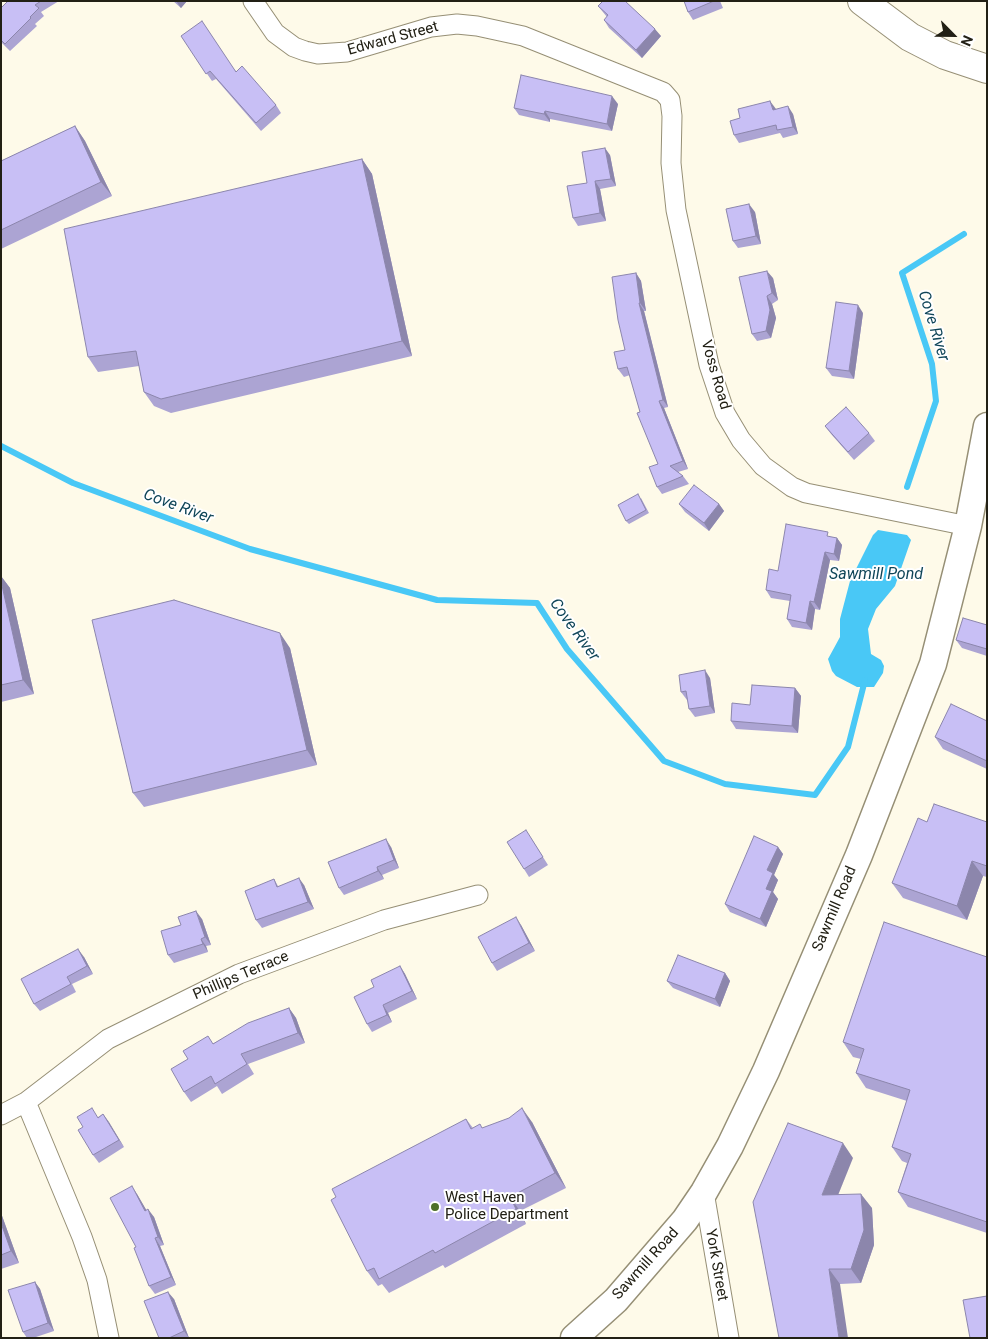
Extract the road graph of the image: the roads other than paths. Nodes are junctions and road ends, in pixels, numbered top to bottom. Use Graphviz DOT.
graph roads {
  1 [pos="253,1"];
  2 [pos="862,1"];
  3 [pos="987,70"];
  4 [pos="663,92"];
  5 [pos="987,426"];
  6 [pos="977,528"];
  7 [pos="478,895"];
  8 [pos="26,1102"];
  9 [pos="1,1115"];
  10 [pos="704,1192"];
  11 [pos="109,1338"];
  12 [pos="574,1338"];
  13 [pos="729,1338"];
  1 -- 4 [label="street, Edward Street"];
  2 -- 3 [label="highway"];
  4 -- 6 [label="street, Voss Road"];
  5 -- 6 [label="main road, Sawmill Road"];
  6 -- 10 [label="main road, Sawmill Road"];
  7 -- 8 [label="street, Phillips Terrace"];
  8 -- 9 [label="street, Phillips Terrace"];
  8 -- 11 [label="street"];
  10 -- 12 [label="main road, Sawmill Road"];
  10 -- 13 [label="street, York Street"];
}
